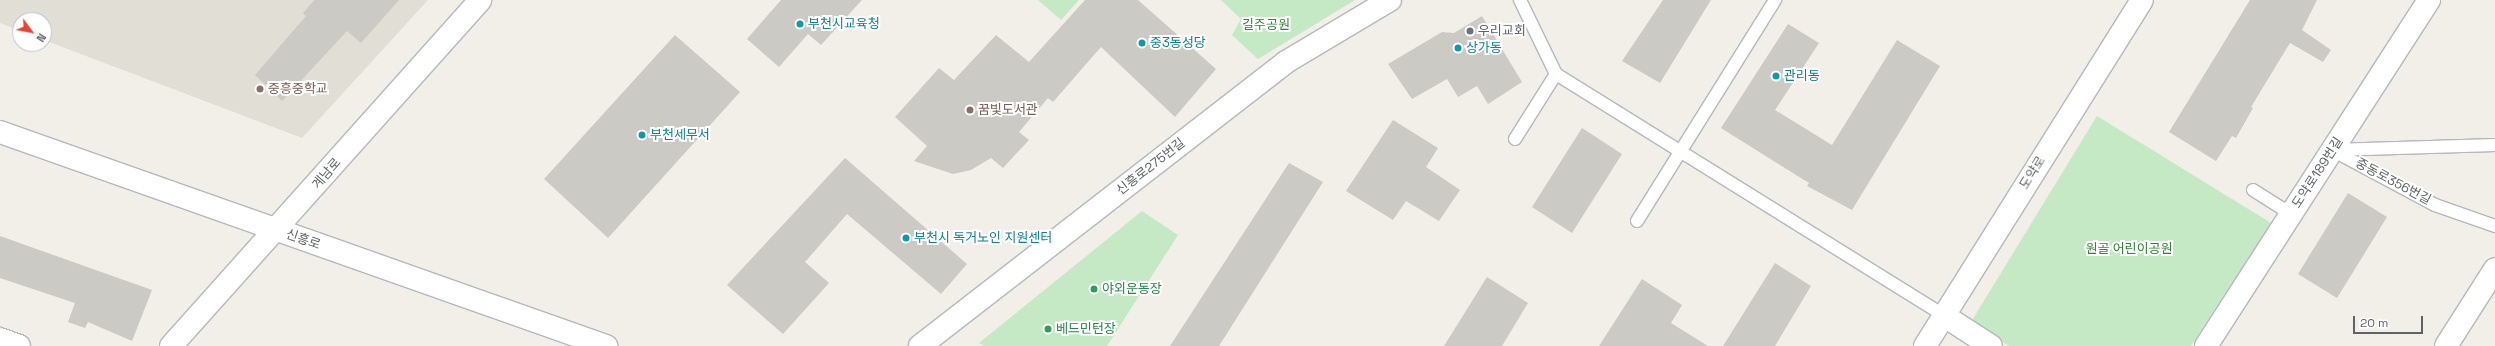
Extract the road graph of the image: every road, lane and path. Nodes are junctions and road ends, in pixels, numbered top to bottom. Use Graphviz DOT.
graph roads {
  1 [pos="480,0"];
  2 [pos="1390,0"];
  3 [pos="1520,0"];
  4 [pos="1775,0"];
  5 [pos="2142,0"];
  6 [pos="2429,0"];
  7 [pos="1556,74"];
  8 [pos="0,132"];
  9 [pos="1515,139"];
  10 [pos="2495,145"];
  11 [pos="2332,150"];
  12 [pos="1680,152"];
  13 [pos="2253,190"];
  14 [pos="2291,214"];
  15 [pos="1637,220"];
  16 [pos="2495,226"];
  17 [pos="277,230"];
  18 [pos="2495,269"];
  19 [pos="1944,315"];
  20 [pos="0,339"];
  21 [pos="2448,345"];
  22 [pos="20,346"];
  23 [pos="172,346"];
  24 [pos="606,346"];
  25 [pos="920,346"];
  26 [pos="1925,346"];
  27 [pos="1991,346"];
  28 [pos="2206,346"];
  1 -- 17 [label="street, 계남로"];
  2 -- 25 [label="street, 신흥로275번길"];
  3 -- 7 [label="lane"];
  4 -- 12 [label="lane"];
  5 -- 19 [label="street, 도약로"];
  6 -- 11 [label="street, 도약로189번길"];
  7 -- 9 [label="lane"];
  7 -- 12 [label="lane"];
  8 -- 17 [label="street, 신흥로"];
  10 -- 11 [label="lane, 중동로356번길"];
  11 -- 14 [label="street, 도약로189번길"];
  11 -- 16 [label="lane, 중동로356번길"];
  12 -- 15 [label="lane"];
  12 -- 19 [label="lane"];
  13 -- 14 [label="lane"];
  14 -- 28 [label="street, 도약로189번길"];
  17 -- 23 [label="street, 계남로"];
  17 -- 24 [label="street, 신흥로"];
  18 -- 21 [label="street"];
  19 -- 26 [label="street, 도약로"];
  19 -- 27 [label="street"];
  20 -- 22 [label="street"];
}
